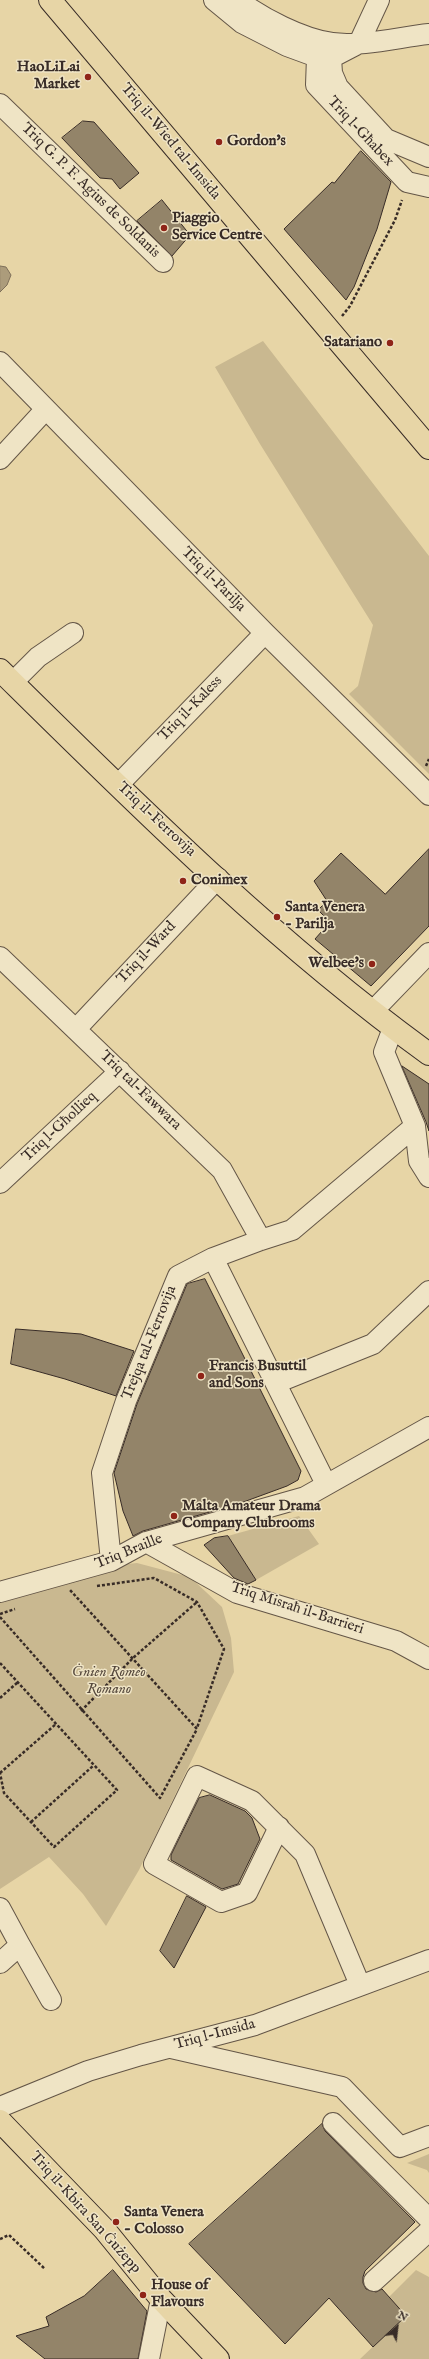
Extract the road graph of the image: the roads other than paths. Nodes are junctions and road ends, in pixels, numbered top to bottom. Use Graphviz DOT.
graph roads {
  1 [pos="50,0"];
  2 [pos="214,0"];
  3 [pos="238,0"];
  4 [pos="379,0"];
  5 [pos="429,34"];
  6 [pos="359,43"];
  7 [pos="324,58"];
  8 [pos="0,104"];
  9 [pos="429,157"];
  10 [pos="429,187"];
  11 [pos="164,262"];
  12 [pos="0,362"];
  13 [pos="45,410"];
  14 [pos="429,448"];
  15 [pos="0,459"];
  16 [pos="73,633"];
  17 [pos="265,633"];
  18 [pos="7,676"];
  19 [pos="118,784"];
  20 [pos="429,795"];
  21 [pos="218,878"];
  22 [pos="429,953"];
  23 [pos="0,957"];
  24 [pos="373,1011"];
  25 [pos="76,1028"];
  26 [pos="393,1028"];
  27 [pos="429,1054"];
  28 [pos="120,1071"];
  29 [pos="422,1130"];
  30 [pos="429,1177"];
  31 [pos="0,1183"];
  32 [pos="261,1240"];
  33 [pos="213,1258"];
  34 [pos="429,1291"];
  35 [pos="276,1382"];
  36 [pos="429,1427"];
  37 [pos="326,1484"];
  38 [pos="146,1542"];
  39 [pos="111,1561"];
  40 [pos="0,1592"];
  41 [pos="429,1659"];
  42 [pos="279,1826"];
  43 [pos="0,1908"];
  44 [pos="20,1945"];
  45 [pos="429,1960"];
  46 [pos="0,1963"];
  47 [pos="360,1985"];
  48 [pos="52,2000"];
  49 [pos="169,2048"];
  50 [pos="0,2107"];
  51 [pos="0,2121"];
  52 [pos="334,2123"];
  53 [pos="429,2136"];
  54 [pos="429,2219"];
  55 [pos="429,2231"];
  56 [pos="374,2281"];
  57 [pos="160,2299"];
  58 [pos="149,2359"];
  59 [pos="218,2359"];
  1 -- 14 [label="main road, Triq il-Wied tal-Imsida"];
  2 -- 7 [label="street"];
  3 -- 6 [label="street"];
  4 -- 6 [label="street"];
  5 -- 6 [label="street"];
  6 -- 7 [label="street"];
  7 -- 9 [label="street"];
  7 -- 10 [label="street, Triq l-Għabex"];
  8 -- 11 [label="street, Triq G. P. F. Agius de Soldanis"];
  12 -- 13 [label="street, Triq il-Parilja"];
  13 -- 15 [label="street"];
  13 -- 17 [label="street, Triq il-Parilja"];
  16 -- 18 [label="street"];
  17 -- 19 [label="street, Triq il-Kaless"];
  17 -- 20 [label="street, Triq il-Parilja"];
  18 -- 19 [label="main road, Triq il-Ferrovija"];
  19 -- 21 [label="main road, Triq il-Ferrovija"];
  21 -- 24 [label="main road, Triq il-Ferrovija"];
  21 -- 25 [label="street, Triq il-Ward"];
  22 -- 24 [label="street"];
  23 -- 25 [label="street, Triq tal-Fawwara"];
  24 -- 26 [label="main road, Triq il-Ferrovija"];
  25 -- 28 [label="street, Triq tal-Fawwara"];
  26 -- 27 [label="main road, Triq il-Ferrovija"];
  26 -- 29 [label="street"];
  28 -- 31 [label="street, Triq l-Għollieq"];
  28 -- 32 [label="street, Triq tal-Fawwara"];
  29 -- 30 [label="street"];
  29 -- 32 [label="street, Trejqa tal-Ferrovija"];
  32 -- 33 [label="street, Trejqa tal-Ferrovija"];
  33 -- 35 [label="street"];
  33 -- 39 [label="street, Trejqa tal-Ferrovija"];
  34 -- 35 [label="street"];
  35 -- 37 [label="street"];
  36 -- 37 [label="street, Triq Braille"];
  37 -- 38 [label="street, Triq Braille"];
  38 -- 39 [label="street, Triq Braille"];
  38 -- 41 [label="street, Triq Misraħ il-Barrieri"];
  39 -- 40 [label="street, Triq Braille"];
  42 -- 42 [label="street"];
  42 -- 47 [label="street"];
  43 -- 44 [label="street"];
  44 -- 46 [label="street"];
  44 -- 48 [label="street"];
  45 -- 47 [label="street, Triq l-Imsida"];
  47 -- 49 [label="street, Triq l-Imsida"];
  49 -- 50 [label="street, Triq l-Imsida"];
  49 -- 53 [label="street"];
  51 -- 57 [label="main road, Triq il-Kbira San Ġużepp"];
  52 -- 54 [label="street"];
  55 -- 56 [label="street"];
  57 -- 58 [label="street"];
  57 -- 59 [label="main road, Triq il-Kbira San Ġużepp"];
}
